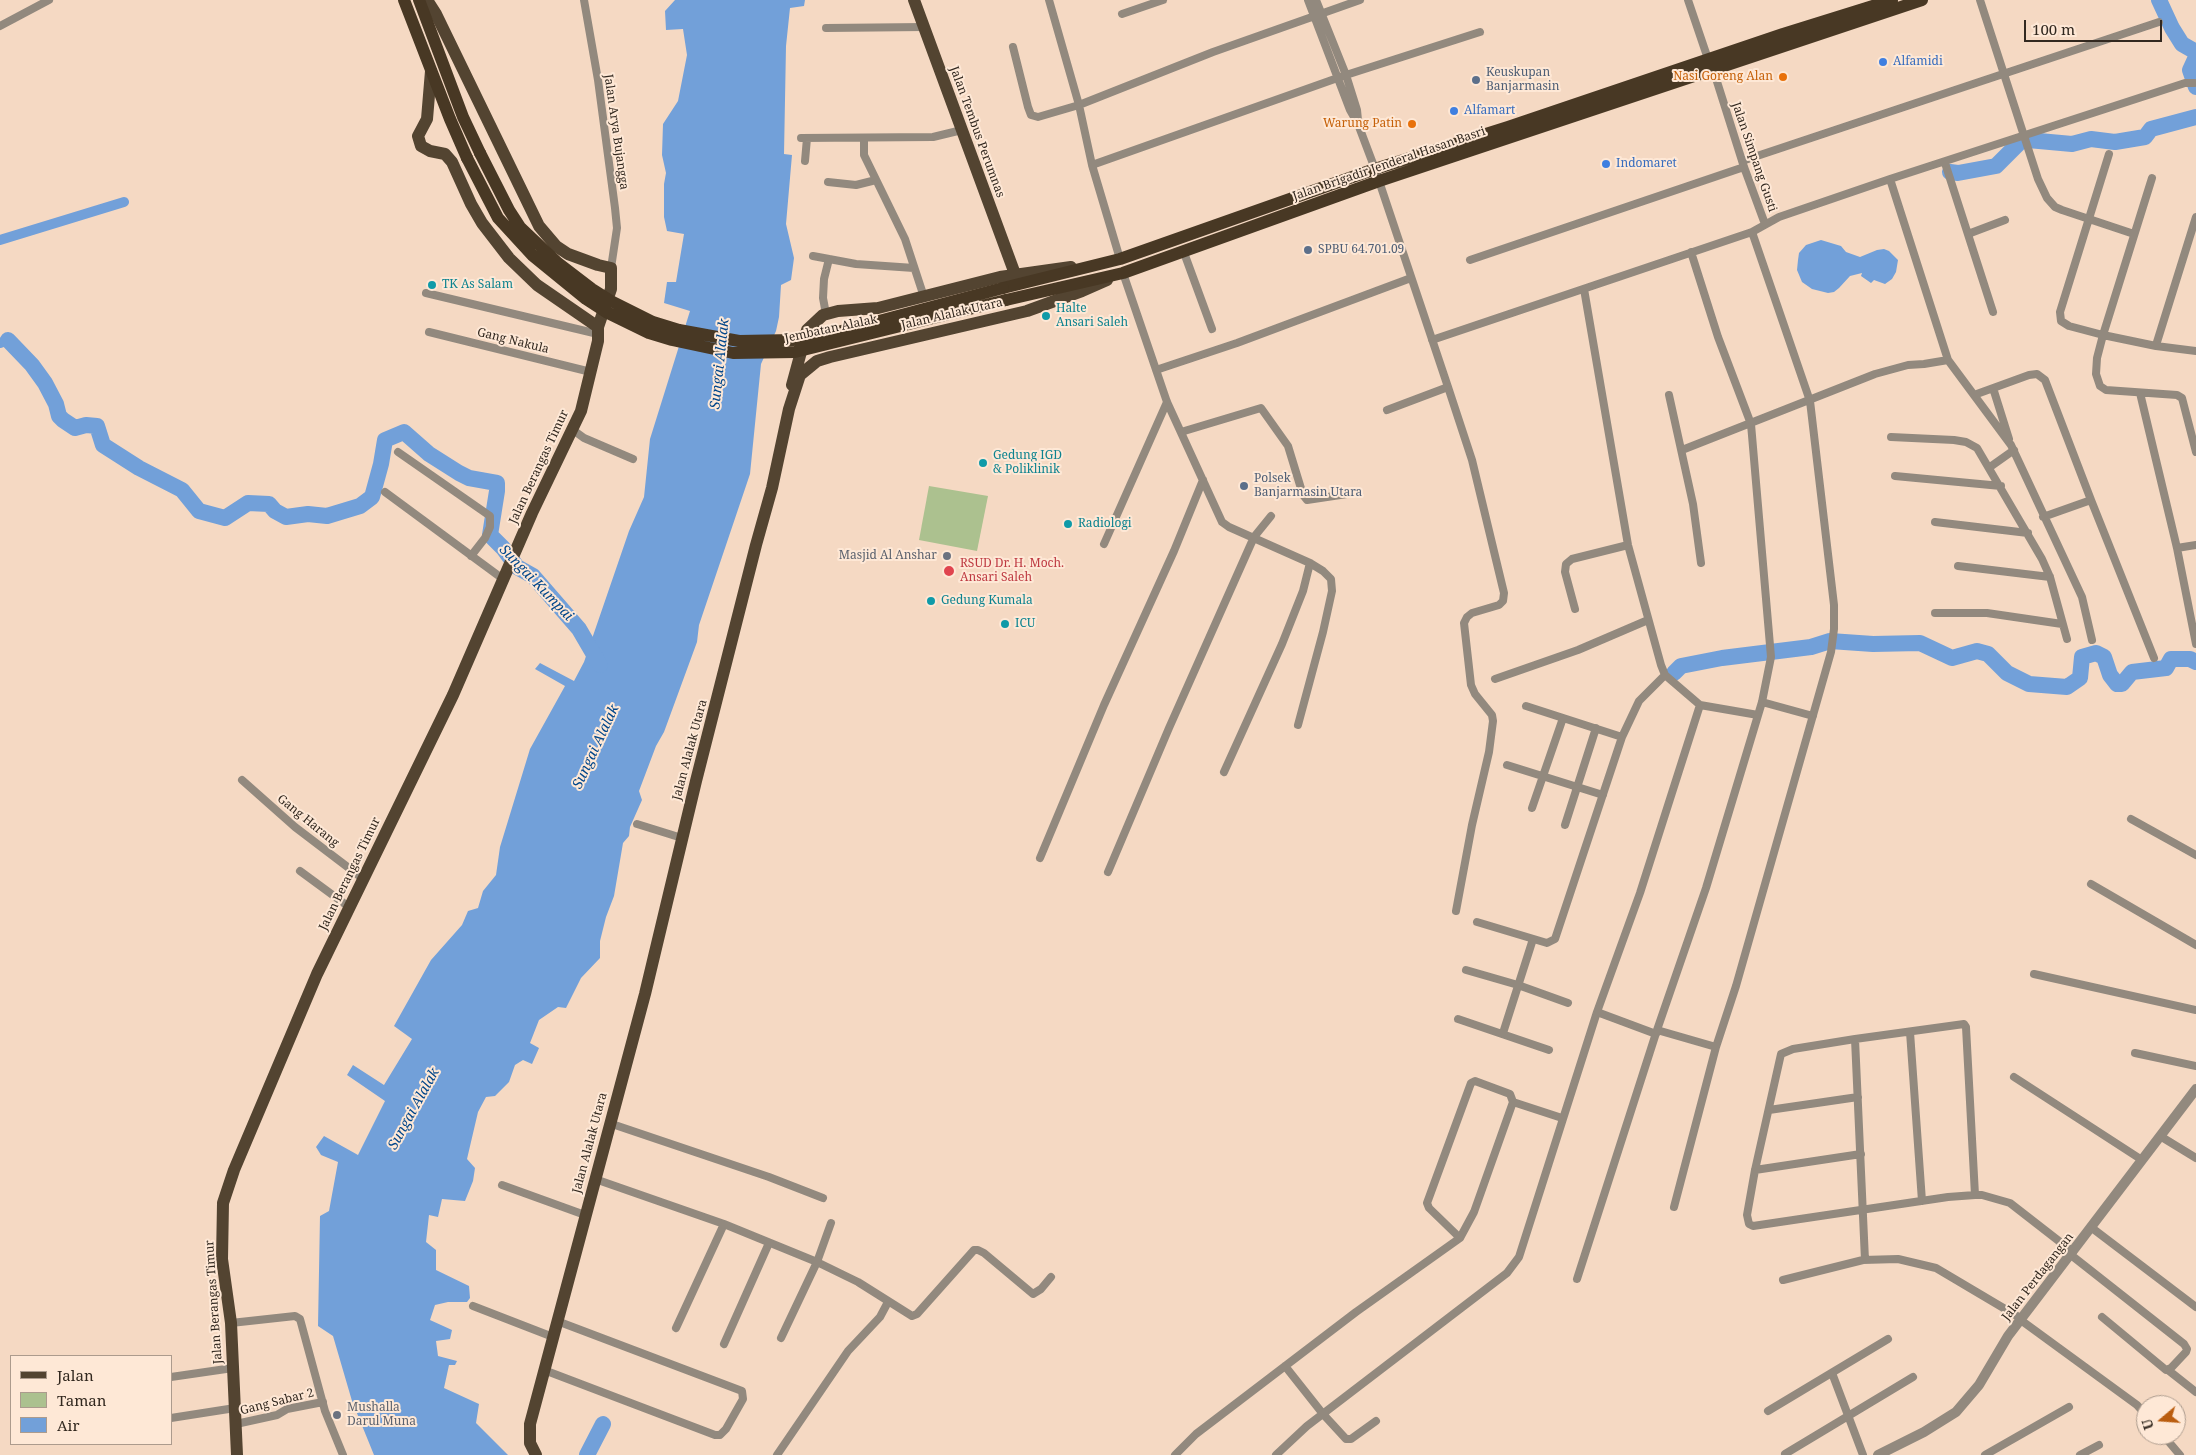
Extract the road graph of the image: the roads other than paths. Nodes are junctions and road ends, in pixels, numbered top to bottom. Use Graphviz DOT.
graph roads {
  1 [pos="49,0"];
  2 [pos="404,0"];
  3 [pos="419,0"];
  4 [pos="427,0"];
  5 [pos="584,0"];
  6 [pos="914,0"];
  7 [pos="1049,0"];
  8 [pos="1163,0"];
  9 [pos="1308,0"];
  10 [pos="1316,0"];
  11 [pos="1360,0"];
  12 [pos="1688,0"];
  13 [pos="1922,0"];
  14 [pos="1980,0"];
  15 [pos="1889,4"];
  16 [pos="1122,14"];
  17 [pos="1316,14"];
  18 [pos="2159,22"];
  19 [pos="0,26"];
  20 [pos="826,28"];
  21 [pos="924,28"];
  22 [pos="1480,32"];
  23 [pos="1013,48"];
  24 [pos="1710,64"];
  25 [pos="431,71"];
  26 [pos="2004,72"];
  27 [pos="1342,76"];
  28 [pos="2194,83"];
  29 [pos="1079,105"];
  30 [pos="962,130"];
  31 [pos="2024,135"];
  32 [pos="864,138"];
  33 [pos="2109,154"];
  34 [pos="805,161"];
  35 [pos="1945,162"];
  36 [pos="1743,164"];
  37 [pos="1092,165"];
  38 [pos="1377,175"];
  39 [pos="2152,178"];
  40 [pos="1890,179"];
  41 [pos="876,180"];
  42 [pos="828,182"];
  43 [pos="2196,217"];
  44 [pos="2005,220"];
  45 [pos="2089,220"];
  46 [pos="1765,224"];
  47 [pos="1752,232"];
  48 [pos="1968,234"];
  49 [pos="2134,234"];
  50 [pos="2193,240"];
  51 [pos="1183,250"];
  52 [pos="1692,252"];
  53 [pos="813,256"];
  54 [pos="829,259"];
  55 [pos="1116,260"];
  56 [pos="1470,260"];
  57 [pos="611,268"];
  58 [pos="914,268"];
  59 [pos="1015,274"];
  60 [pos="1120,274"];
  61 [pos="1411,278"];
  62 [pos="1584,289"];
  63 [pos="426,293"];
  64 [pos="1005,294"];
  65 [pos="924,297"];
  66 [pos="1993,312"];
  67 [pos="826,314"];
  68 [pos="1212,329"];
  69 [pos="598,330"];
  70 [pos="429,332"];
  71 [pos="2103,335"];
  72 [pos="1432,340"];
  73 [pos="2157,342"];
  74 [pos="2196,351"];
  75 [pos="1948,360"];
  76 [pos="802,364"];
  77 [pos="1156,370"];
  78 [pos="591,372"];
  79 [pos="1448,386"];
  80 [pos="1993,388"];
  81 [pos="2140,393"];
  82 [pos="1974,394"];
  83 [pos="1668,395"];
  84 [pos="1810,401"];
  85 [pos="1167,402"];
  86 [pos="1387,410"];
  87 [pos="1751,424"];
  88 [pos="573,430"];
  89 [pos="1181,432"];
  90 [pos="1891,437"];
  91 [pos="2012,448"];
  92 [pos="1682,450"];
  93 [pos="398,452"];
  94 [pos="2196,452"];
  95 [pos="633,459"];
  96 [pos="1990,467"];
  97 [pos="1895,476"];
  98 [pos="1203,480"];
  99 [pos="2001,486"];
  100 [pos="385,492"];
  101 [pos="1347,494"];
  102 [pos="2091,500"];
  103 [pos="1271,516"];
  104 [pos="2043,517"];
  105 [pos="1935,522"];
  106 [pos="2028,533"];
  107 [pos="1254,537"];
  108 [pos="1104,544"];
  109 [pos="1628,545"];
  110 [pos="2196,545"];
  111 [pos="2177,548"];
  112 [pos="471,556"];
  113 [pos="1701,563"];
  114 [pos="1310,564"];
  115 [pos="1958,566"];
  116 [pos="2050,577"];
  117 [pos="503,579"];
  118 [pos="1574,609"];
  119 [pos="1935,614"];
  120 [pos="1648,620"];
  121 [pos="2062,624"];
  122 [pos="2067,639"];
  123 [pos="2092,640"];
  124 [pos="2196,644"];
  125 [pos="2154,658"];
  126 [pos="1666,676"];
  127 [pos="1495,679"];
  128 [pos="1762,702"];
  129 [pos="1700,705"];
  130 [pos="1526,706"];
  131 [pos="1758,715"];
  132 [pos="1813,716"];
  133 [pos="1563,718"];
  134 [pos="1298,725"];
  135 [pos="1596,728"];
  136 [pos="1622,737"];
  137 [pos="1507,765"];
  138 [pos="1224,772"];
  139 [pos="1543,776"];
  140 [pos="242,780"];
  141 [pos="1577,787"];
  142 [pos="1603,795"];
  143 [pos="1532,808"];
  144 [pos="2131,819"];
  145 [pos="636,824"];
  146 [pos="1565,825"];
  147 [pos="682,838"];
  148 [pos="2196,855"];
  149 [pos="1040,858"];
  150 [pos="300,872"];
  151 [pos="1108,872"];
  152 [pos="362,878"];
  153 [pos="2091,884"];
  154 [pos="349,907"];
  155 [pos="1456,911"];
  156 [pos="1477,922"];
  157 [pos="1533,939"];
  158 [pos="2196,945"];
  159 [pos="1466,970"];
  160 [pos="2034,974"];
  161 [pos="1518,985"];
  162 [pos="1568,1003"];
  163 [pos="2196,1010"];
  164 [pos="1596,1012"];
  165 [pos="1458,1019"];
  166 [pos="1656,1032"];
  167 [pos="1910,1032"];
  168 [pos="1502,1033"];
  169 [pos="1855,1039"];
  170 [pos="1716,1047"];
  171 [pos="1550,1050"];
  172 [pos="2135,1053"];
  173 [pos="2196,1066"];
  174 [pos="2014,1077"];
  175 [pos="2196,1089"];
  176 [pos="1858,1097"];
  177 [pos="1513,1102"];
  178 [pos="1770,1110"];
  179 [pos="1562,1118"];
  180 [pos="609,1123"];
  181 [pos="2160,1136"];
  182 [pos="1861,1154"];
  183 [pos="2196,1158"];
  184 [pos="2142,1160"];
  185 [pos="1755,1170"];
  186 [pos="595,1179"];
  187 [pos="502,1185"];
  188 [pos="1975,1195"];
  189 [pos="823,1198"];
  190 [pos="1922,1201"];
  191 [pos="1674,1207"];
  192 [pos="1863,1208"];
  193 [pos="585,1215"];
  194 [pos="831,1223"];
  195 [pos="724,1224"];
  196 [pos="2092,1228"];
  197 [pos="1460,1238"];
  198 [pos="769,1243"];
  199 [pos="2072,1253"];
  200 [pos="1865,1260"];
  201 [pos="817,1262"];
  202 [pos="1051,1277"];
  203 [pos="1577,1279"];
  204 [pos="1782,1280"];
  205 [pos="888,1302"];
  206 [pos="473,1306"];
  207 [pos="2196,1307"];
  208 [pos="2102,1317"];
  209 [pos="2022,1320"];
  210 [pos="557,1321"];
  211 [pos="231,1323"];
  212 [pos="676,1328"];
  213 [pos="553,1337"];
  214 [pos="781,1338"];
  215 [pos="1888,1340"];
  216 [pos="724,1344"];
  217 [pos="1285,1366"];
  218 [pos="233,1368"];
  219 [pos="544,1370"];
  220 [pos="2168,1370"];
  221 [pos="1832,1373"];
  222 [pos="172,1377"];
  223 [pos="1913,1377"];
  224 [pos="2196,1392"];
  225 [pos="323,1402"];
  226 [pos="2136,1404"];
  227 [pos="2069,1407"];
  228 [pos="235,1408"];
  229 [pos="1768,1411"];
  230 [pos="1323,1414"];
  231 [pos="1848,1416"];
  232 [pos="172,1418"];
  233 [pos="1376,1421"];
  234 [pos="236,1424"];
  235 [pos="2099,1445"];
  236 [pos="2172,1445"];
  237 [pos="1785,1454"];
  238 [pos="237,1455"];
  239 [pos="343,1455"];
  240 [pos="536,1455"];
  241 [pos="777,1455"];
  242 [pos="1175,1455"];
  243 [pos="1276,1455"];
  244 [pos="1863,1455"];
  245 [pos="1878,1455"];
  246 [pos="1985,1455"];
  247 [pos="2080,1455"];
  248 [pos="2180,1455"];
  1 -- 19 [label="street"];
  2 -- 25 [label="highway, Jembatan Alalak"];
  3 -- 64 [label="highway, Jembatan Alalak, bridge"];
  4 -- 57 [label="main road"];
  5 -- 57 [label="street, Jalan Arya Bujangga"];
  6 -- 21 [label="main road, Jalan Tembus Perumnas"];
  7 -- 29 [label="street"];
  8 -- 16 [label="street"];
  9 -- 17 [label="street"];
  10 -- 17 [label="street"];
  11 -- 17 [label="street"];
  12 -- 24 [label="street, Jalan Simpang Gusti"];
  13 -- 15 [label="highway, Jalan Brigadir Jenderal Hasan Basri"];
  14 -- 26 [label="street"];
  15 -- 24 [label="highway, Jalan Brigadir Jenderal Hasan Basri"];
  17 -- 27 [label="street"];
  17 -- 29 [label="street"];
  18 -- 26 [label="street"];
  20 -- 21 [label="street"];
  21 -- 30 [label="main road, Jalan Tembus Perumnas"];
  22 -- 27 [label="street"];
  23 -- 29 [label="street"];
  24 -- 36 [label="street, Jalan Simpang Gusti"];
  24 -- 38 [label="highway, Jalan Brigadir Jenderal Hasan Basri"];
  25 -- 64 [label="highway, Jembatan Alalak, bridge"];
  25 -- 69 [label="main road"];
  26 -- 31 [label="street"];
  26 -- 36 [label="street"];
  27 -- 37 [label="street"];
  27 -- 38 [label="street"];
  28 -- 31 [label="street"];
  29 -- 37 [label="street"];
  30 -- 32 [label="street"];
  30 -- 59 [label="main road, Jalan Tembus Perumnas"];
  31 -- 35 [label="street"];
  31 -- 45 [label="street"];
  32 -- 34 [label="street"];
  32 -- 41 [label="street"];
  33 -- 45 [label="street"];
  35 -- 40 [label="street"];
  35 -- 48 [label="street"];
  36 -- 46 [label="street, Jalan Simpang Gusti"];
  36 -- 56 [label="street"];
  37 -- 55 [label="street"];
  38 -- 51 [label="highway, Jalan Brigadir Jenderal Hasan Basri"];
  38 -- 55 [label="highway, Jalan Brigadir Jenderal Hasan Basri"];
  38 -- 61 [label="street"];
  39 -- 49 [label="street"];
  40 -- 46 [label="street"];
  40 -- 75 [label="street"];
  41 -- 42 [label="street"];
  41 -- 58 [label="street"];
  43 -- 50 [label="street"];
  44 -- 48 [label="street"];
  45 -- 49 [label="street"];
  45 -- 71 [label="street"];
  46 -- 47 [label="street"];
  47 -- 52 [label="street"];
  47 -- 84 [label="street"];
  48 -- 66 [label="street"];
  49 -- 71 [label="street"];
  50 -- 73 [label="street"];
  51 -- 60 [label="highway, Jalan Brigadir Jenderal Hasan Basri"];
  51 -- 68 [label="street"];
  52 -- 62 [label="street"];
  52 -- 87 [label="street"];
  53 -- 54 [label="street"];
  54 -- 58 [label="street"];
  54 -- 67 [label="street"];
  55 -- 59 [label="main road"];
  55 -- 64 [label="highway, Jalan Brigadir Jenderal Hasan Basri"];
  57 -- 69 [label="main road, Jalan Berangas Timur"];
  58 -- 65 [label="street"];
  59 -- 65 [label="main road"];
  60 -- 64 [label="highway, Jalan Brigadir Jenderal Hasan Basri"];
  60 -- 76 [label="main road, Jalan Alalak Utara"];
  60 -- 77 [label="street"];
  61 -- 72 [label="street"];
  61 -- 77 [label="street"];
  62 -- 72 [label="street"];
  62 -- 109 [label="street"];
  63 -- 69 [label="street"];
  65 -- 67 [label="main road"];
  67 -- 76 [label="main road"];
  69 -- 78 [label="main road, Jalan Berangas Timur"];
  70 -- 78 [label="street, Gang Nakula"];
  71 -- 74 [label="street"];
  71 -- 81 [label="street"];
  72 -- 79 [label="street"];
  75 -- 82 [label="street"];
  75 -- 84 [label="street"];
  76 -- 147 [label="main road, Jalan Alalak Utara"];
  77 -- 85 [label="street"];
  78 -- 88 [label="main road, Jalan Berangas Timur"];
  79 -- 86 [label="street"];
  79 -- 155 [label="street"];
  80 -- 82 [label="street"];
  80 -- 91 [label="street"];
  80 -- 102 [label="street"];
  81 -- 94 [label="street"];
  81 -- 111 [label="street"];
  82 -- 91 [label="street"];
  83 -- 92 [label="street"];
  84 -- 87 [label="street"];
  84 -- 132 [label="street"];
  85 -- 89 [label="street"];
  85 -- 108 [label="street"];
  87 -- 92 [label="street"];
  87 -- 128 [label="street"];
  88 -- 95 [label="street"];
  88 -- 117 [label="main road, Jalan Berangas Timur"];
  89 -- 98 [label="street"];
  89 -- 101 [label="street"];
  90 -- 96 [label="street"];
  91 -- 96 [label="street"];
  91 -- 104 [label="street"];
  92 -- 113 [label="street"];
  93 -- 112 [label="street"];
  96 -- 99 [label="street"];
  97 -- 99 [label="street"];
  98 -- 107 [label="street"];
  98 -- 149 [label="street"];
  99 -- 106 [label="street"];
  100 -- 112 [label="street"];
  102 -- 104 [label="street"];
  102 -- 125 [label="street"];
  103 -- 107 [label="street"];
  104 -- 123 [label="street"];
  105 -- 106 [label="street"];
  106 -- 116 [label="street"];
  107 -- 114 [label="street"];
  107 -- 151 [label="street"];
  109 -- 118 [label="street"];
  109 -- 120 [label="street"];
  110 -- 111 [label="street"];
  111 -- 124 [label="street"];
  112 -- 117 [label="street"];
  114 -- 134 [label="street"];
  114 -- 138 [label="street"];
  115 -- 116 [label="street"];
  116 -- 121 [label="street"];
  117 -- 152 [label="main road, Jalan Berangas Timur"];
  119 -- 121 [label="street"];
  120 -- 126 [label="street"];
  120 -- 127 [label="street"];
  121 -- 122 [label="street"];
  126 -- 129 [label="street"];
  126 -- 136 [label="street"];
  128 -- 131 [label="street"];
  128 -- 132 [label="street"];
  129 -- 131 [label="street"];
  129 -- 164 [label="street"];
  130 -- 133 [label="street"];
  131 -- 166 [label="street"];
  132 -- 170 [label="street"];
  133 -- 135 [label="street"];
  133 -- 139 [label="street"];
  135 -- 136 [label="street"];
  135 -- 141 [label="street"];
  136 -- 142 [label="street"];
  137 -- 139 [label="street"];
  139 -- 141 [label="street"];
  139 -- 143 [label="street"];
  140 -- 152 [label="street, Gang Harang"];
  141 -- 142 [label="street"];
  141 -- 146 [label="street"];
  142 -- 157 [label="street"];
  144 -- 148 [label="street"];
  145 -- 147 [label="street"];
  147 -- 180 [label="main road, Jalan Alalak Utara"];
  150 -- 154 [label="street"];
  152 -- 154 [label="main road, Jalan Berangas Timur"];
  153 -- 158 [label="street"];
  154 -- 211 [label="main road, Jalan Berangas Timur"];
  156 -- 157 [label="street"];
  157 -- 161 [label="street"];
  159 -- 161 [label="street"];
  160 -- 163 [label="street"];
  161 -- 162 [label="street"];
  161 -- 168 [label="street"];
  164 -- 166 [label="street"];
  164 -- 179 [label="street"];
  165 -- 168 [label="street"];
  166 -- 170 [label="street"];
  166 -- 203 [label="street"];
  167 -- 169 [label="street"];
  167 -- 188 [label="street"];
  167 -- 190 [label="street"];
  168 -- 171 [label="street"];
  169 -- 176 [label="street"];
  169 -- 178 [label="street"];
  170 -- 191 [label="street"];
  172 -- 173 [label="street"];
  174 -- 184 [label="street"];
  175 -- 181 [label="street, Jalan Perdagangan"];
  176 -- 178 [label="street"];
  176 -- 182 [label="street"];
  177 -- 179 [label="street"];
  177 -- 197 [label="street"];
  177 -- 197 [label="street"];
  178 -- 185 [label="street"];
  179 -- 230 [label="street"];
  180 -- 186 [label="main road, Jalan Alalak Utara"];
  180 -- 189 [label="street"];
  181 -- 183 [label="street"];
  181 -- 184 [label="street, Jalan Perdagangan"];
  182 -- 185 [label="street"];
  182 -- 192 [label="street"];
  184 -- 196 [label="street, Jalan Perdagangan"];
  185 -- 192 [label="street"];
  186 -- 193 [label="main road, Jalan Alalak Utara"];
  186 -- 195 [label="street"];
  187 -- 193 [label="street"];
  188 -- 190 [label="street"];
  188 -- 199 [label="street"];
  190 -- 192 [label="street"];
  192 -- 200 [label="street"];
  193 -- 210 [label="main road, Jalan Alalak Utara"];
  194 -- 201 [label="street"];
  195 -- 198 [label="street"];
  195 -- 212 [label="street"];
  196 -- 199 [label="street, Jalan Perdagangan"];
  196 -- 207 [label="street"];
  197 -- 217 [label="street"];
  198 -- 201 [label="street"];
  198 -- 216 [label="street"];
  199 -- 209 [label="street, Jalan Perdagangan"];
  199 -- 220 [label="street"];
  200 -- 204 [label="street"];
  200 -- 209 [label="street"];
  201 -- 205 [label="street"];
  201 -- 214 [label="street"];
  202 -- 205 [label="street"];
  205 -- 241 [label="street"];
  206 -- 213 [label="street"];
  208 -- 220 [label="street"];
  209 -- 226 [label="street"];
  209 -- 245 [label="street, Jalan Perdagangan"];
  210 -- 213 [label="main road, Jalan Alalak Utara"];
  210 -- 219 [label="street"];
  211 -- 218 [label="main road, Jalan Berangas Timur"];
  211 -- 225 [label="street"];
  213 -- 219 [label="main road, Jalan Alalak Utara"];
  215 -- 221 [label="street"];
  217 -- 230 [label="street"];
  217 -- 242 [label="street"];
  218 -- 222 [label="street"];
  218 -- 228 [label="main road, Jalan Berangas Timur"];
  219 -- 240 [label="main road, Jalan Alalak Utara"];
  220 -- 224 [label="street"];
  221 -- 229 [label="street"];
  221 -- 231 [label="street"];
  223 -- 231 [label="street"];
  225 -- 234 [label="street, Gang Sabar 2"];
  225 -- 239 [label="street"];
  227 -- 246 [label="street"];
  228 -- 232 [label="street"];
  228 -- 234 [label="main road, Jalan Berangas Timur"];
  230 -- 233 [label="street"];
  230 -- 243 [label="street"];
  231 -- 237 [label="street"];
  231 -- 244 [label="street"];
  234 -- 238 [label="main road, Jalan Berangas Timur"];
  235 -- 247 [label="street"];
  236 -- 248 [label="street"];
}
